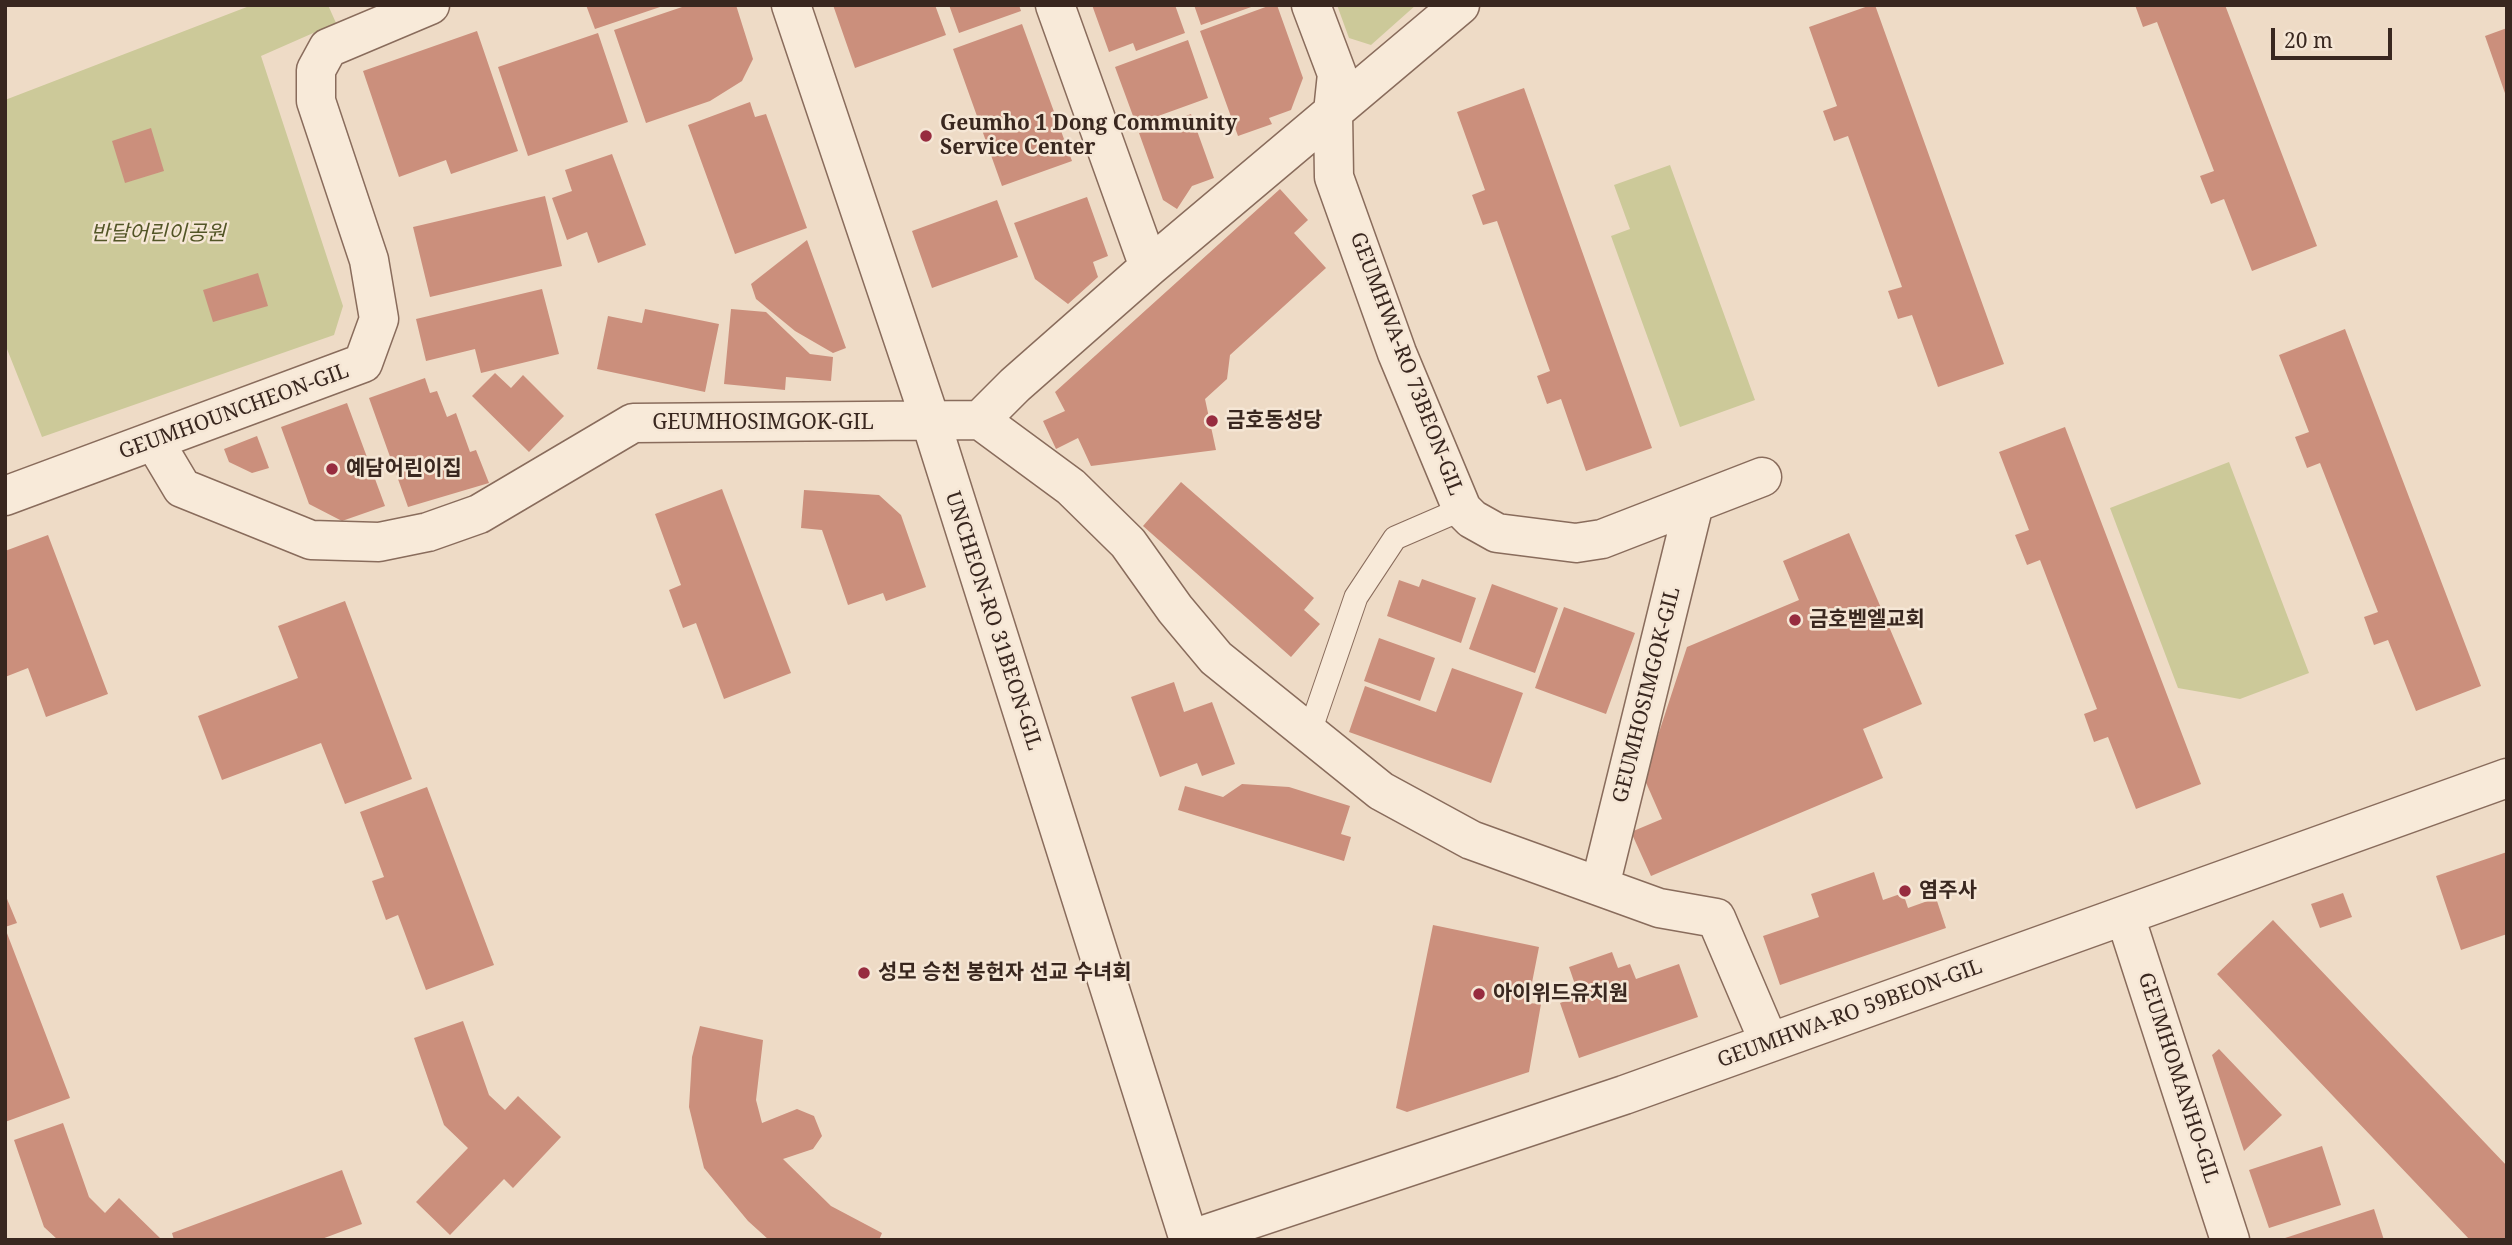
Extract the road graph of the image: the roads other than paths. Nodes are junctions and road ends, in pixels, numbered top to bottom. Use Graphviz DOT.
graph roads {
  1 [pos="430,5"];
  2 [pos="791,5"];
  3 [pos="1055,5"];
  4 [pos="1311,5"];
  5 [pos="1460,5"];
  6 [pos="1333,112"];
  7 [pos="1149,267"];
  8 [pos="980,420"];
  9 [pos="930,422"];
  10 [pos="154,442"];
  11 [pos="1762,477"];
  12 [pos="5,496"];
  13 [pos="1695,504"];
  14 [pos="1462,509"];
  15 [pos="1309,734"];
  16 [pos="2507,778"];
  17 [pos="1600,886"];
  18 [pos="2125,916"];
  19 [pos="1769,1042"];
  20 [pos="1189,1240"];
  21 [pos="2230,1240"];
  1 -- 10 [label="street, GEUMHOUNCHEON-GIL"];
  2 -- 9 [label="street, UNCHEON-RO 31BEON-GIL"];
  3 -- 7 [label="street"];
  4 -- 6 [label="street, GEUMHWA-RO 73BEON-GIL"];
  5 -- 6 [label="street"];
  6 -- 7 [label="street"];
  6 -- 14 [label="street, GEUMHWA-RO 73BEON-GIL"];
  7 -- 8 [label="street"];
  8 -- 9 [label="street, GEUMHOSIMGOK-GIL"];
  8 -- 15 [label="street"];
  9 -- 10 [label="street, GEUMHOSIMGOK-GIL"];
  9 -- 20 [label="street, UNCHEON-RO 31BEON-GIL"];
  10 -- 12 [label="street, GEUMHOUNCHEON-GIL"];
  11 -- 13 [label="street, GEUMHWA-RO 73BEON-GIL"];
  13 -- 14 [label="street, GEUMHWA-RO 73BEON-GIL"];
  13 -- 17 [label="street, GEUMHOSIMGOK-GIL"];
  14 -- 15 [label="lane"];
  15 -- 17 [label="street"];
  16 -- 18 [label="street, GEUMHWA-RO 59BEON-GIL"];
  17 -- 19 [label="street"];
  18 -- 19 [label="street, GEUMHWA-RO 59BEON-GIL"];
  18 -- 21 [label="street, GEUMHOMANHO-GIL"];
  19 -- 20 [label="street, GEUMHWA-RO 59BEON-GIL"];
}
